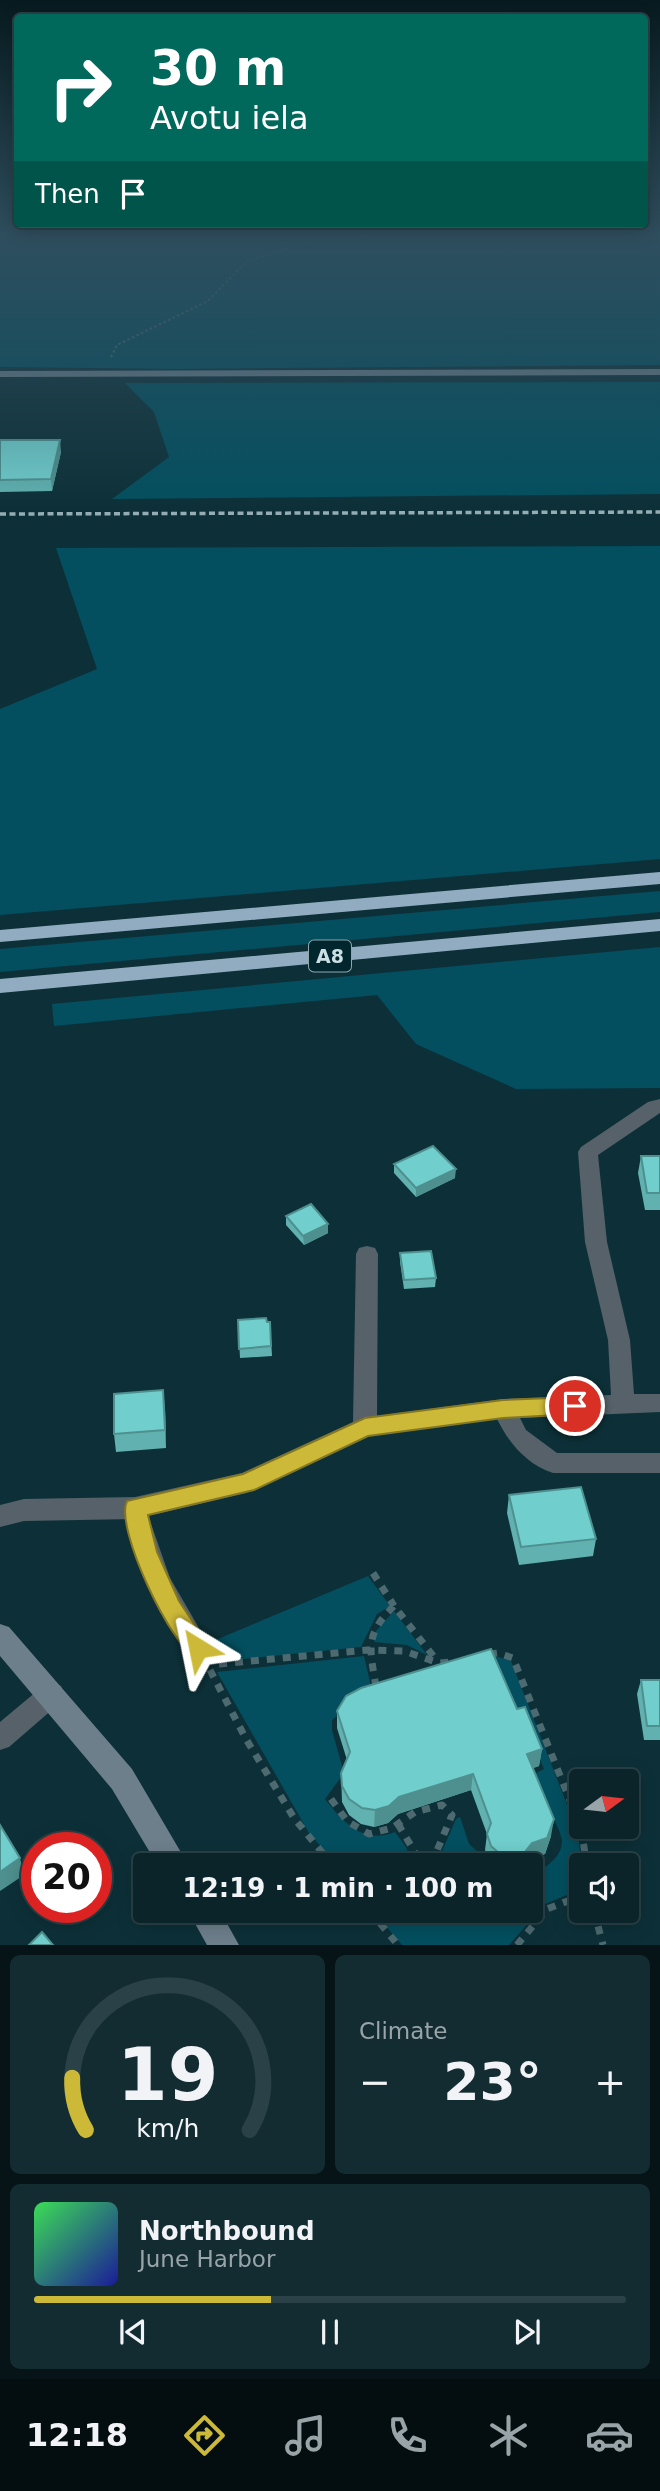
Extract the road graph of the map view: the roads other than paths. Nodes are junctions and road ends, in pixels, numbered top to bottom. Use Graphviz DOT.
graph roads {
  1 [pos="660,372"];
  2 [pos="0,374"];
  3 [pos="660,878"];
  4 [pos="660,925"];
  5 [pos="0,936"];
  6 [pos="0,986"];
  7 [pos="660,1106"];
  8 [pos="367,1254"];
  9 [pos="624,1403"];
  10 [pos="660,1403"];
  11 [pos="503,1409"];
  12 [pos="365,1427"];
  13 [pos="660,1463"];
  14 [pos="135,1508"];
  15 [pos="0,1516"];
  16 [pos="0,1636"];
  17 [pos="198,1648"];
  18 [pos="52,1694"];
  19 [pos="0,1738"];
  20 [pos="167,1853"];
  21 [pos="210,1923"];
  22 [pos="224,1945"];
  1 -- 2 [label="main road"];
  3 -- 5 [label="highway"];
  4 -- 6 [label="highway, A8"];
  7 -- 9 [label="street"];
  8 -- 12 [label="street"];
  9 -- 10 [label="street"];
  9 -- 11 [label="street"];
  11 -- 12 [label="street"];
  11 -- 13 [label="street"];
  12 -- 14 [label="street"];
  14 -- 15 [label="street"];
  14 -- 17 [label="lane"];
  16 -- 18 [label="main road"];
  18 -- 19 [label="lane"];
  18 -- 20 [label="main road"];
  21 -- 22 [label="main road"];
}
